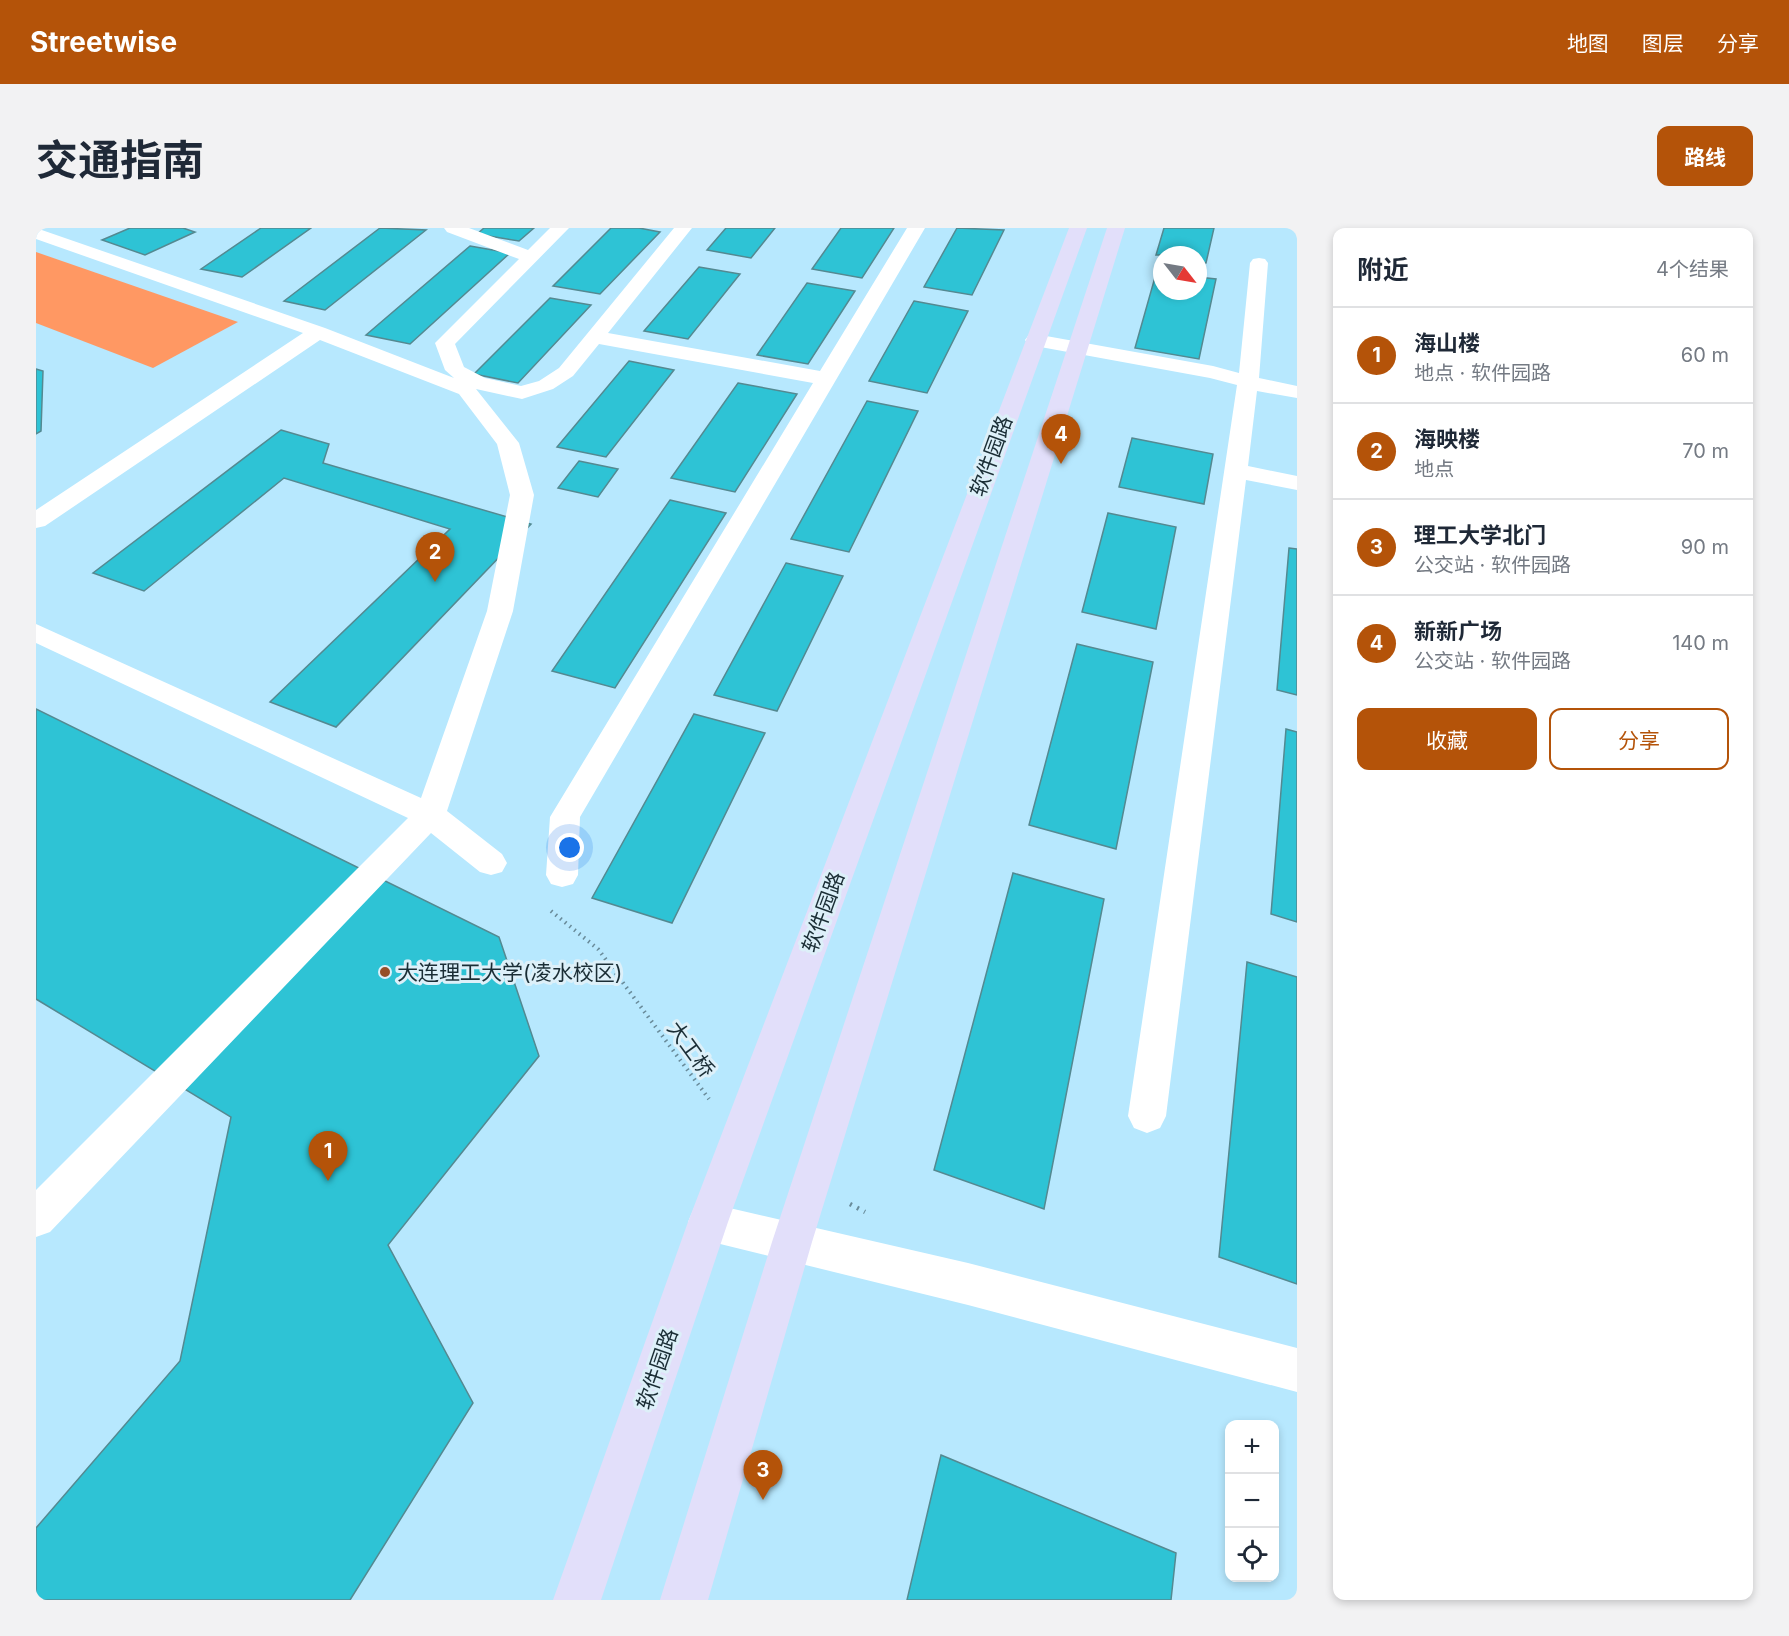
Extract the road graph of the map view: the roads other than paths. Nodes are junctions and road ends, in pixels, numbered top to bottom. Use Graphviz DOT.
graph roads {
  1 [pos="453,228"];
  2 [pos="560,228"];
  3 [pos="683,228"];
  4 [pos="916,228"];
  5 [pos="1078,228"];
  6 [pos="1116,228"];
  7 [pos="36,233"];
  8 [pos="530,257"];
  9 [pos="1259,263"];
  10 [pos="318,332"];
  11 [pos="594,338"];
  12 [pos="1035,340"];
  13 [pos="1078,347"];
  14 [pos="827,380"];
  15 [pos="1248,382"];
  16 [pos="1297,392"];
  17 [pos="1236,471"];
  18 [pos="1297,483"];
  19 [pos="36,521"];
  20 [pos="36,633"];
  21 [pos="430,815"];
  22 [pos="491,863"];
  23 [pos="562,876"];
  24 [pos="1147,1116"];
  25 [pos="36,1218"];
  26 [pos="708,1222"];
  27 [pos="792,1242"];
  28 [pos="1297,1370"];
  29 [pos="577,1600"];
  30 [pos="684,1600"];
  1 -- 8 [label="street"];
  2 -- 8 [label="street"];
  3 -- 11 [label="street"];
  4 -- 14 [label="street"];
  5 -- 12 [label="main road, 软件园路"];
  6 -- 13 [label="main road"];
  7 -- 10 [label="street"];
  8 -- 11 [label="street"];
  9 -- 15 [label="street"];
  10 -- 19 [label="street"];
  10 -- 21 [label="street"];
  11 -- 14 [label="street"];
  12 -- 13 [label="street"];
  12 -- 26 [label="main road, 软件园路"];
  13 -- 15 [label="street"];
  13 -- 27 [label="main road"];
  14 -- 23 [label="street"];
  15 -- 16 [label="street"];
  15 -- 17 [label="street"];
  17 -- 18 [label="street"];
  17 -- 24 [label="street"];
  20 -- 21 [label="street"];
  21 -- 22 [label="street"];
  21 -- 25 [label="street"];
  26 -- 27 [label="street"];
  26 -- 29 [label="main road, 软件园路"];
  27 -- 28 [label="street"];
  27 -- 30 [label="main road"];
}
